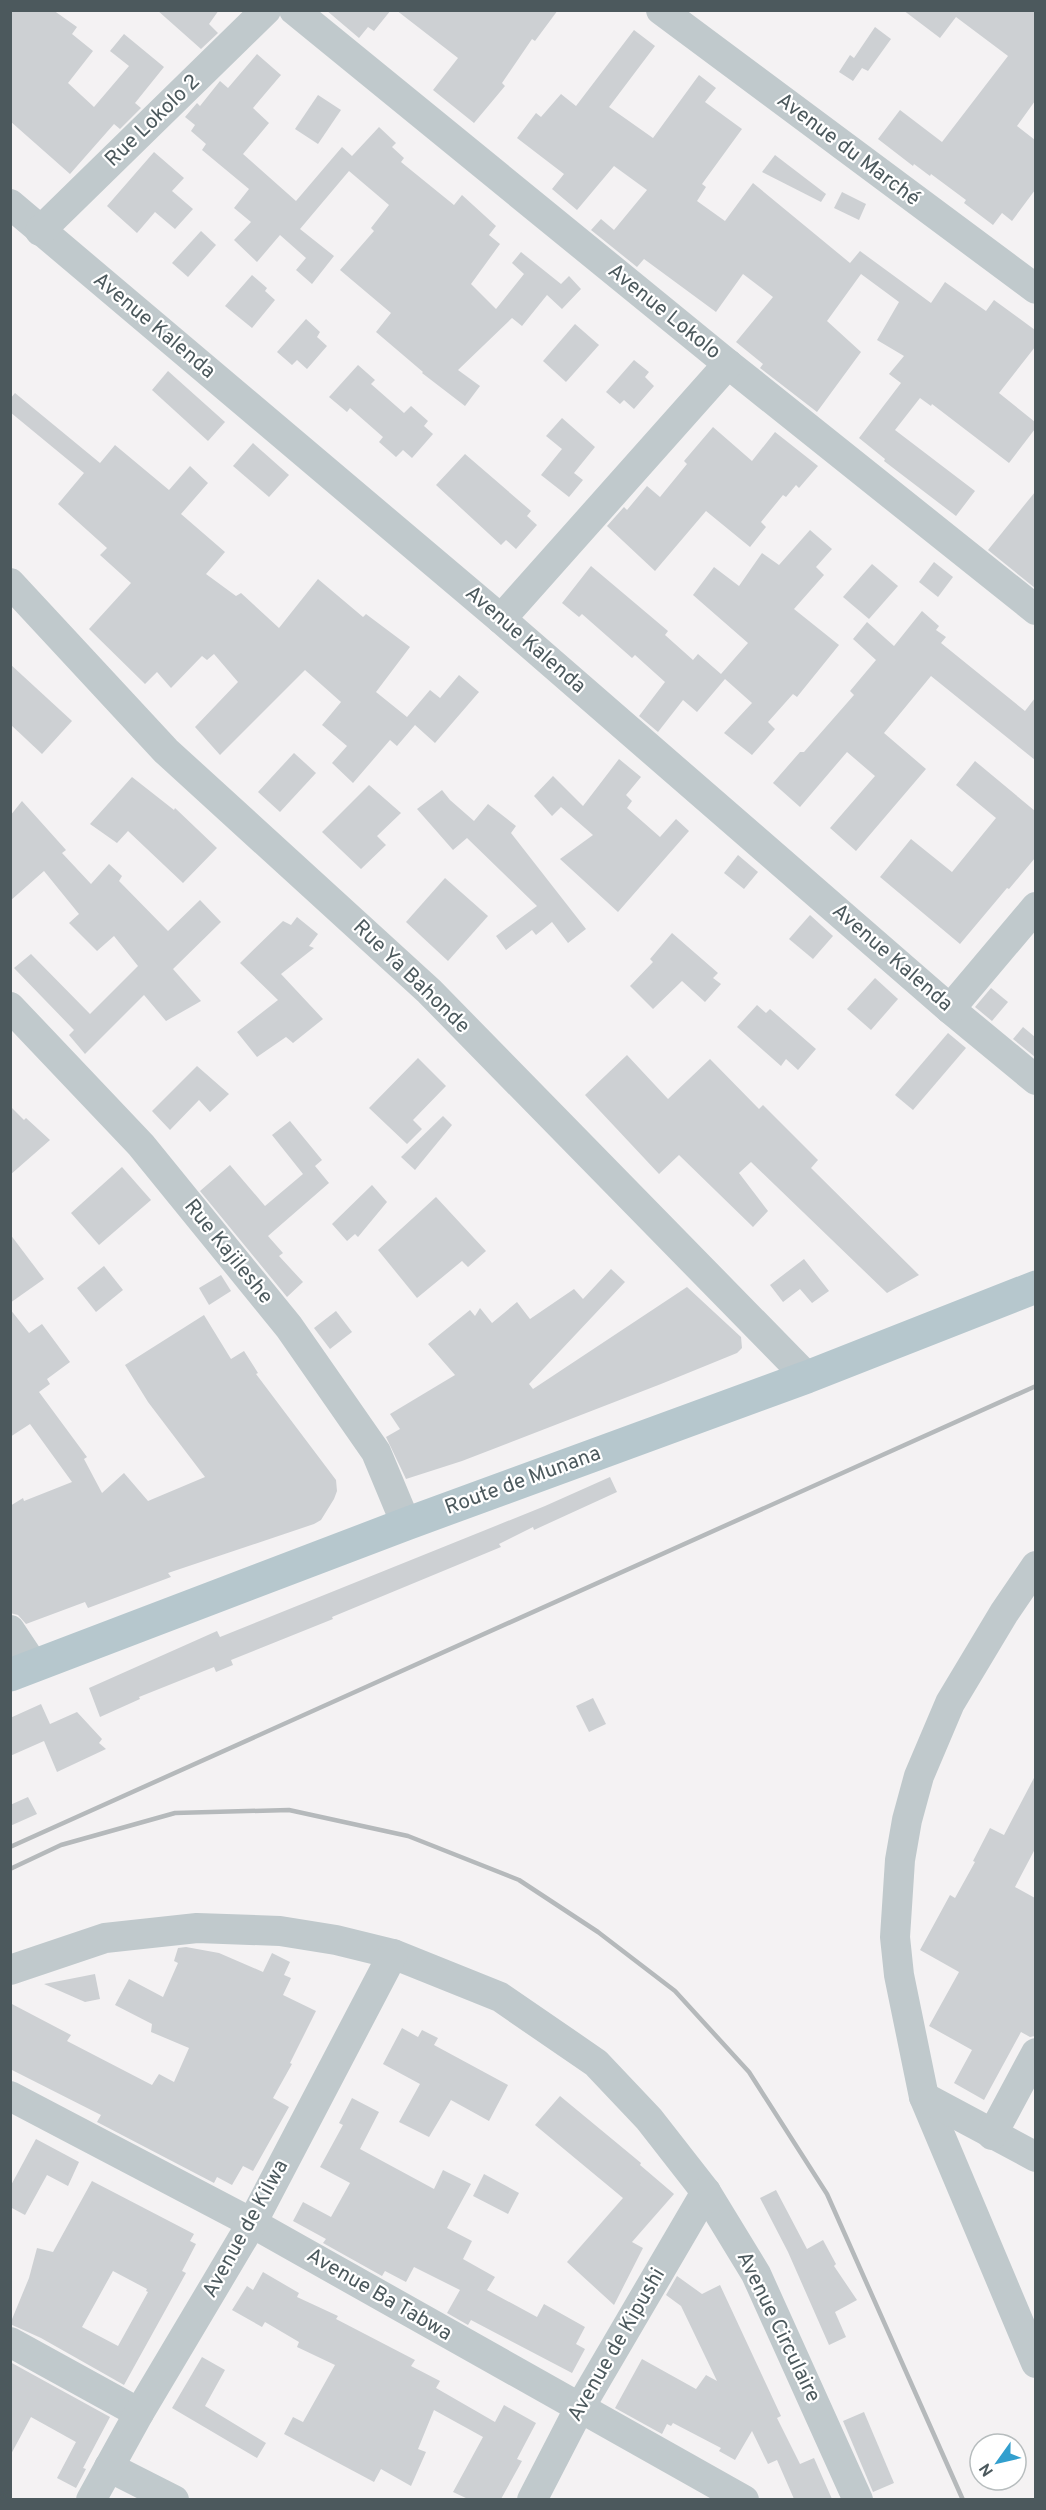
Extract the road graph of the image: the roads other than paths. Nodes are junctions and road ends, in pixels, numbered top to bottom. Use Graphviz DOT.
graph roads {
  1 [pos="266,10"];
  2 [pos="294,10"];
  3 [pos="662,10"];
  4 [pos="10,204"];
  5 [pos="40,231"];
  6 [pos="1035,289"];
  7 [pos="728,364"];
  8 [pos="10,583"];
  9 [pos="1035,610"];
  10 [pos="501,619"];
  11 [pos="1035,908"];
  12 [pos="10,1007"];
  13 [pos="950,1009"];
  14 [pos="1035,1080"];
  15 [pos="1035,1287"];
  16 [pos="807,1377"];
  17 [pos="406,1524"];
  18 [pos="1035,1566"];
  19 [pos="10,1630"];
  20 [pos="22,1670"];
  21 [pos="393,1953"];
  22 [pos="10,1970"];
  23 [pos="1035,2054"];
  24 [pos="10,2096"];
  25 [pos="924,2097"];
  26 [pos="992,2135"];
  27 [pos="1035,2157"];
  28 [pos="706,2192"];
  29 [pos="252,2223"];
  30 [pos="10,2342"];
  31 [pos="1035,2362"];
  32 [pos="579,2409"];
  33 [pos="139,2413"];
  34 [pos="109,2467"];
  35 [pos="91,2499"];
  36 [pos="174,2499"];
  37 [pos="532,2499"];
  38 [pos="744,2499"];
  39 [pos="858,2499"];
  1 -- 5 [label="street, Rue Lokolo 2"];
  2 -- 7 [label="street, Avenue Lokolo"];
  3 -- 6 [label="street, Avenue du Marché"];
  4 -- 5 [label="street, Avenue Kalenda"];
  5 -- 10 [label="street, Avenue Kalenda"];
  7 -- 9 [label="street, Avenue Lokolo"];
  7 -- 10 [label="street"];
  8 -- 16 [label="street, Rue Ya Bahonde"];
  10 -- 13 [label="street, Avenue Kalenda"];
  11 -- 13 [label="street"];
  12 -- 17 [label="street, Rue Kajileshe"];
  13 -- 14 [label="street, Avenue Kalenda"];
  15 -- 16 [label="main road, Route de Munana"];
  16 -- 17 [label="main road, Route de Munana"];
  17 -- 20 [label="main road, Route de Munana"];
  18 -- 25 [label="street"];
  19 -- 20 [label="street"];
  21 -- 22 [label="street, Avenue Circulaire"];
  21 -- 28 [label="street, Avenue Circulaire"];
  21 -- 29 [label="street, Avenue de Kilwa"];
  23 -- 26 [label="street"];
  24 -- 29 [label="street, Avenue Ba Tabwa"];
  25 -- 26 [label="street"];
  25 -- 31 [label="street"];
  26 -- 27 [label="street"];
  28 -- 32 [label="street, Avenue de Kipushi"];
  28 -- 39 [label="street, Avenue Circulaire"];
  29 -- 32 [label="street, Avenue Ba Tabwa"];
  29 -- 33 [label="street, Avenue de Kilwa"];
  30 -- 33 [label="street"];
  32 -- 37 [label="street, Avenue de Kipushi"];
  32 -- 38 [label="street, Avenue Ba Tabwa"];
  33 -- 34 [label="street, Avenue de Kilwa"];
  34 -- 35 [label="street, Avenue de Kilwa"];
  34 -- 36 [label="street"];
}
